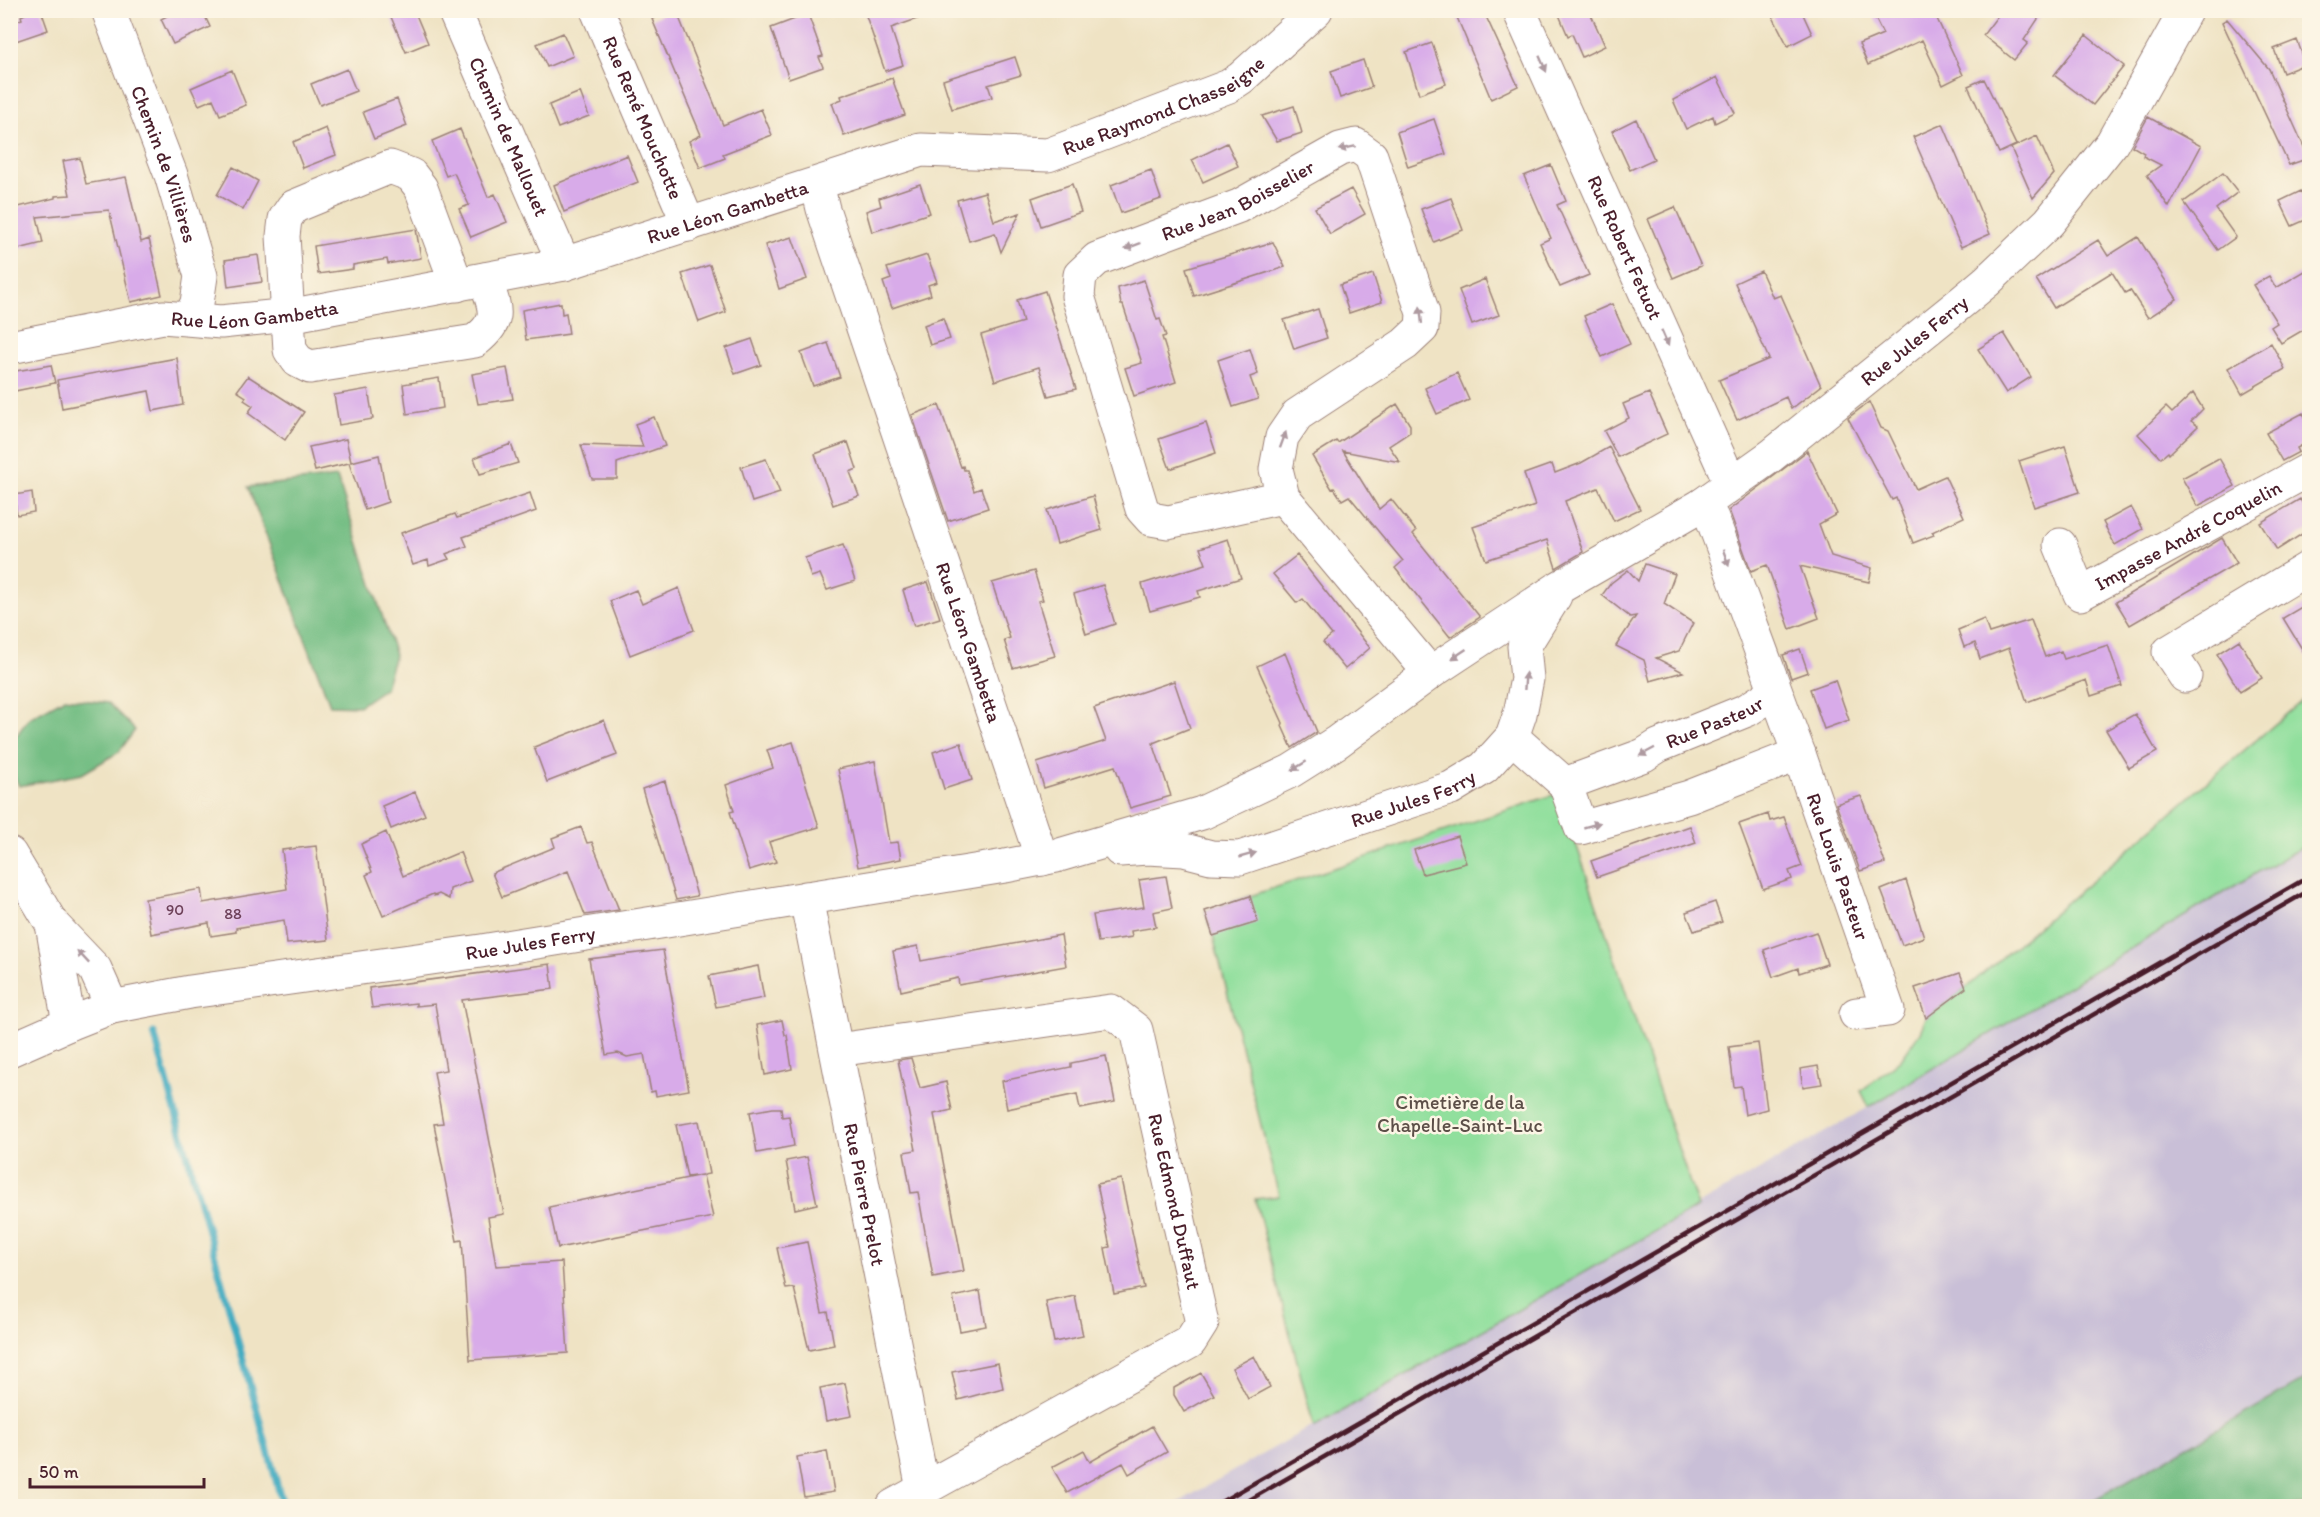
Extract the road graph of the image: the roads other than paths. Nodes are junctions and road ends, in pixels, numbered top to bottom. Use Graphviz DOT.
graph roads {
  1 [pos="108,10"];
  2 [pos="454,10"];
  3 [pos="597,10"];
  4 [pos="1316,10"];
  5 [pos="1519,10"];
  6 [pos="2186,10"];
  7 [pos="817,184"];
  8 [pos="689,225"];
  9 [pos="564,264"];
  10 [pos="471,282"];
  11 [pos="289,316"];
  12 [pos="190,318"];
  13 [pos="10,347"];
  14 [pos="2310,468"];
  15 [pos="1731,484"];
  16 [pos="1283,496"];
  17 [pos="1702,505"];
  18 [pos="2060,545"];
  19 [pos="2310,567"];
  20 [pos="1560,587"];
  21 [pos="1487,636"];
  22 [pos="1524,646"];
  23 [pos="1430,674"];
  24 [pos="2185,676"];
  25 [pos="1775,692"];
  26 [pos="1512,737"];
  27 [pos="1800,754"];
  28 [pos="1565,784"];
  29 [pos="1203,813"];
  30 [pos="10,855"];
  31 [pos="1211,857"];
  32 [pos="1049,858"];
  33 [pos="806,898"];
  34 [pos="52,924"];
  35 [pos="112,1007"];
  36 [pos="1856,1014"];
  37 [pos="69,1024"];
  38 [pos="10,1050"];
  39 [pos="837,1050"];
  40 [pos="923,1489"];
  41 [pos="893,1506"];
  1 -- 12 [label="street, Chemin de Villières"];
  2 -- 9 [label="street, Chemin de Mallouet"];
  3 -- 8 [label="street, Rue René Mouchotte"];
  4 -- 7 [label="street, Rue Raymond Chasseigne"];
  5 -- 15 [label="street, Rue Robert Fetuot, one-way"];
  6 -- 15 [label="street, Rue Jules Ferry"];
  7 -- 8 [label="street, Rue Léon Gambetta"];
  7 -- 32 [label="street, Rue Léon Gambetta"];
  8 -- 9 [label="street, Rue Léon Gambetta"];
  9 -- 10 [label="street, Rue Léon Gambetta"];
  10 -- 11 [label="street, Rue Léon Gambetta"];
  10 -- 11 [label="street"];
  10 -- 11 [label="street"];
  11 -- 12 [label="street, Rue Léon Gambetta"];
  12 -- 13 [label="street, Rue Léon Gambetta"];
  14 -- 18 [label="street, Impasse André Coquelin"];
  15 -- 17 [label="street, Rue Jules Ferry"];
  16 -- 16 [label="street, Rue Jean Boisselier, one-way"];
  16 -- 23 [label="street, Rue Jean Boisselier"];
  17 -- 20 [label="street, Rue Jules Ferry"];
  17 -- 25 [label="street, Rue Pasteur, one-way"];
  19 -- 24 [label="street"];
  20 -- 21 [label="street, Rue Jules Ferry"];
  20 -- 22 [label="street, Rue Jules Ferry"];
  21 -- 22 [label="street"];
  21 -- 23 [label="street, Rue Jules Ferry, one-way"];
  26 -- 22 [label="street, Rue Jules Ferry, one-way"];
  23 -- 29 [label="street, Rue Jules Ferry, one-way"];
  25 -- 27 [label="street, Rue Louis Pasteur"];
  25 -- 28 [label="street, Rue Pasteur, one-way"];
  26 -- 28 [label="street"];
  31 -- 26 [label="street, Rue Jules Ferry, one-way"];
  28 -- 27 [label="street, one-way"];
  27 -- 36 [label="street, Rue Louis Pasteur"];
  29 -- 31 [label="street"];
  29 -- 32 [label="street, Rue Jules Ferry"];
  30 -- 34 [label="street"];
  31 -- 32 [label="street, Rue Jules Ferry"];
  32 -- 33 [label="street, Rue Jules Ferry"];
  33 -- 35 [label="street, Rue Jules Ferry"];
  33 -- 39 [label="street, Rue Pierre Prelot"];
  35 -- 34 [label="street, one-way"];
  34 -- 37 [label="street"];
  35 -- 37 [label="street, Rue Jules Ferry"];
  37 -- 38 [label="street, Rue Jules Ferry"];
  39 -- 40 [label="street, Rue Pierre Prelot"];
  39 -- 40 [label="street, Rue Edmond Duffaut"];
  40 -- 41 [label="street, Rue Edmond Duffaut"];
}
